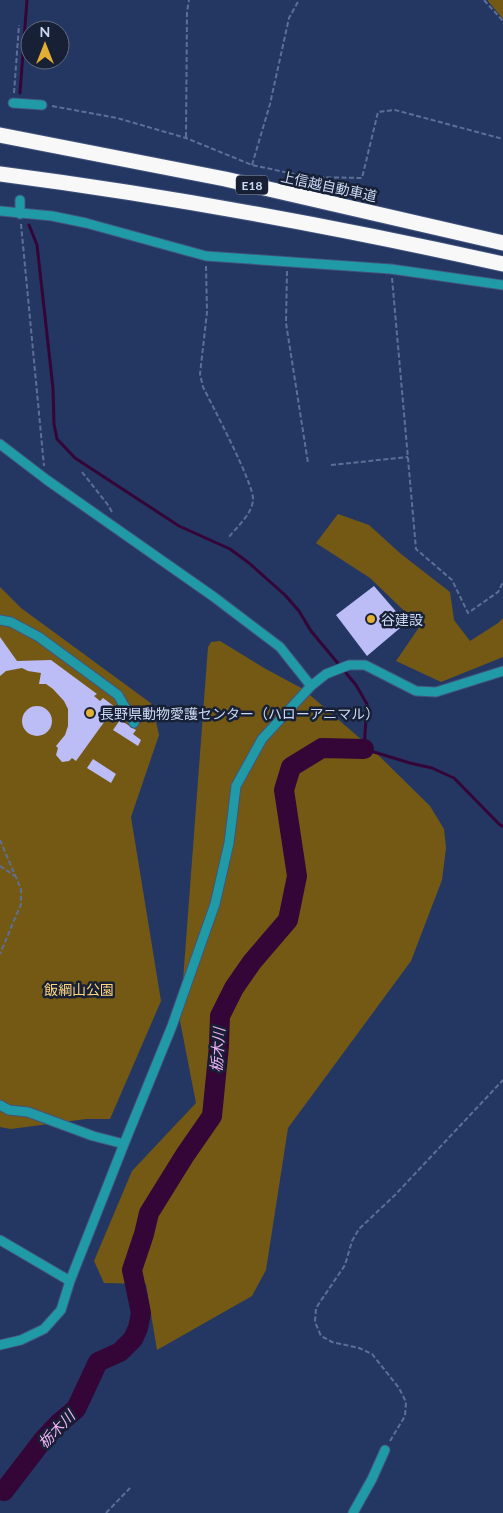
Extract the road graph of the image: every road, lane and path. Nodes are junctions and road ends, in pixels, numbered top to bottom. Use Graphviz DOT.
graph roads {
  1 [pos="189,0"];
  2 [pos="299,0"];
  3 [pos="484,0"];
  4 [pos="503,21"];
  5 [pos="18,25"];
  6 [pos="13,103"];
  7 [pos="42,105"];
  8 [pos="0,135"];
  9 [pos="186,138"];
  10 [pos="503,138"];
  11 [pos="252,165"];
  12 [pos="0,174"];
  13 [pos="20,200"];
  14 [pos="0,211"];
  15 [pos="20,214"];
  16 [pos="503,243"];
  17 [pos="206,256"];
  18 [pos="286,261"];
  19 [pos="503,264"];
  20 [pos="391,269"];
  21 [pos="503,285"];
  22 [pos="0,444"];
  23 [pos="408,457"];
  24 [pos="308,463"];
  25 [pos="331,465"];
  26 [pos="82,472"];
  27 [pos="47,480"];
  28 [pos="112,512"];
  29 [pos="228,538"];
  30 [pos="503,582"];
  31 [pos="0,620"];
  32 [pos="503,671"];
  33 [pos="311,686"];
  34 [pos="134,723"];
  35 [pos="0,840"];
  36 [pos="0,866"];
  37 [pos="17,877"];
  38 [pos="0,954"];
  39 [pos="503,1080"];
  40 [pos="0,1105"];
  41 [pos="124,1144"];
  42 [pos="0,1240"];
  43 [pos="70,1280"];
  44 [pos="0,1345"];
  45 [pos="384,1450"];
  46 [pos="130,1488"];
  47 [pos="106,1513"];
  48 [pos="353,1513"];
  1 -- 9 [label="path"];
  2 -- 11 [label="path"];
  3 -- 4 [label="path"];
  5 -- 6 [label="path"];
  6 -- 7 [label="street"];
  7 -- 9 [label="path"];
  8 -- 16 [label="highway, 上信越自動車道 / E18"];
  9 -- 11 [label="path"];
  10 -- 11 [label="path"];
  12 -- 19 [label="highway, E18"];
  13 -- 15 [label="street"];
  14 -- 15 [label="street"];
  15 -- 17 [label="street"];
  15 -- 27 [label="path"];
  17 -- 18 [label="street"];
  17 -- 29 [label="path"];
  18 -- 20 [label="street"];
  18 -- 24 [label="path"];
  20 -- 21 [label="street"];
  20 -- 23 [label="path"];
  22 -- 27 [label="street"];
  23 -- 25 [label="path"];
  23 -- 30 [label="path"];
  26 -- 28 [label="path"];
  27 -- 33 [label="street"];
  31 -- 34 [label="street"];
  32 -- 33 [label="street"];
  33 -- 41 [label="street"];
  35 -- 37 [label="path"];
  36 -- 37 [label="path"];
  37 -- 38 [label="path"];
  39 -- 45 [label="path"];
  40 -- 41 [label="street"];
  41 -- 43 [label="street"];
  42 -- 43 [label="street"];
  43 -- 44 [label="street"];
  45 -- 48 [label="street"];
  46 -- 47 [label="path"];
}
